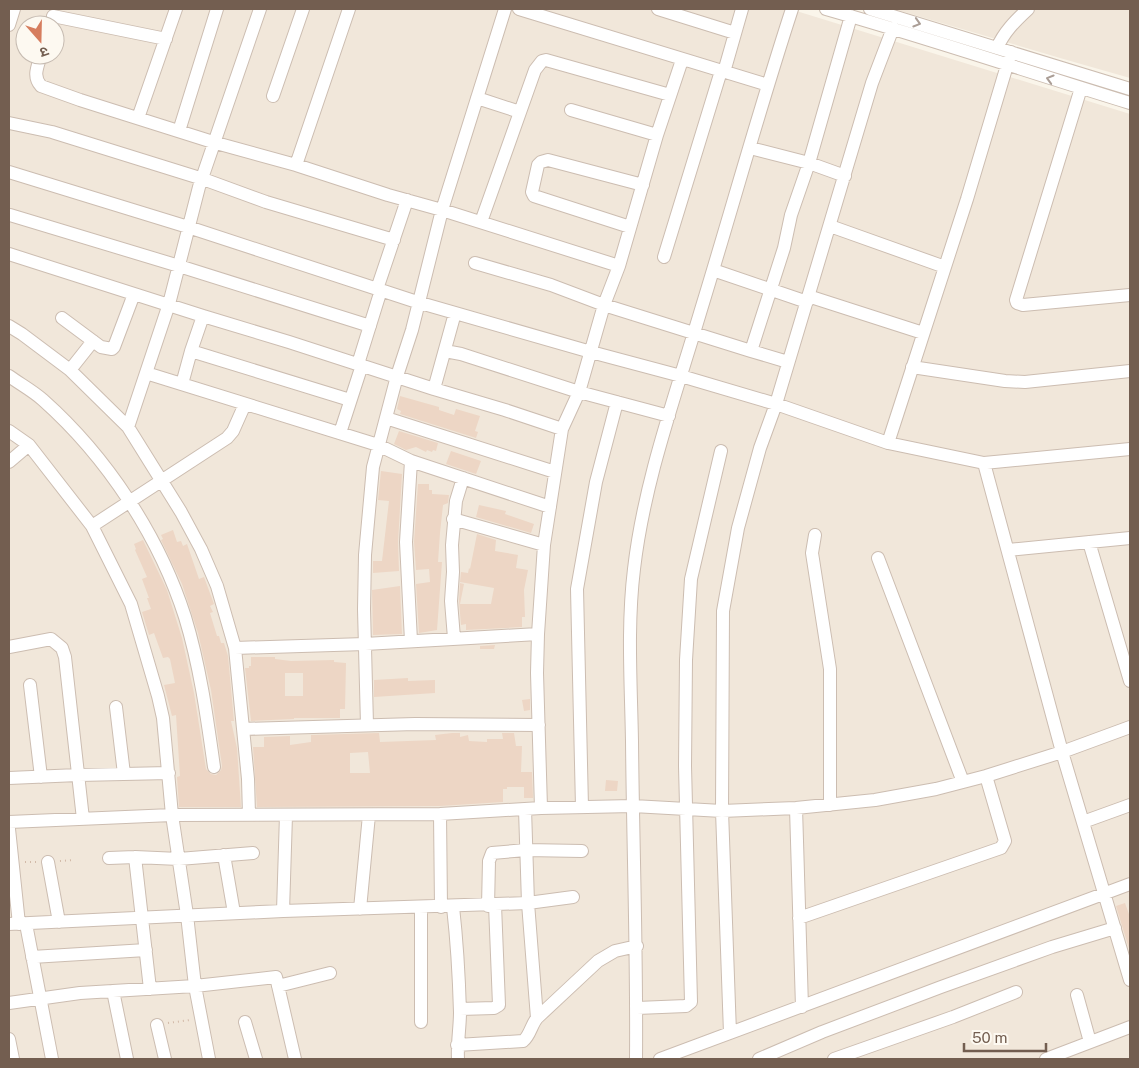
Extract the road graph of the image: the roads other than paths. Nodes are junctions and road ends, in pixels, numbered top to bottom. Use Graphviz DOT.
graph roads {
  1 [pos="14,9"];
  2 [pos="176,9"];
  3 [pos="217,9"];
  4 [pos="260,9"];
  5 [pos="303,9"];
  6 [pos="349,9"];
  7 [pos="505,9"];
  8 [pos="519,9"];
  9 [pos="658,9"];
  10 [pos="742,9"];
  11 [pos="792,9"];
  12 [pos="826,9"];
  13 [pos="870,9"];
  14 [pos="1028,9"];
  15 [pos="891,12"];
  16 [pos="851,16"];
  17 [pos="65,19"];
  18 [pos="9,25"];
  19 [pos="893,28"];
  20 [pos="735,33"];
  21 [pos="166,39"];
  22 [pos="997,48"];
  23 [pos="1011,52"];
  24 [pos="682,60"];
  25 [pos="38,65"];
  26 [pos="1007,66"];
  27 [pos="722,71"];
  28 [pos="768,85"];
  29 [pos="1081,88"];
  30 [pos="1130,89"];
  31 [pos="670,95"];
  32 [pos="272,96"];
  33 [pos="476,98"];
  34 [pos="1130,103"];
  35 [pos="571,110"];
  36 [pos="520,112"];
  37 [pos="138,118"];
  38 [pos="9,123"];
  39 [pos="179,132"];
  40 [pos="657,135"];
  41 [pos="216,143"];
  42 [pos="750,148"];
  43 [pos="809,163"];
  44 [pos="296,165"];
  45 [pos="9,172"];
  46 [pos="845,176"];
  47 [pos="203,179"];
  48 [pos="643,185"];
  49 [pos="407,200"];
  50 [pos="442,210"];
  51 [pos="10,215"];
  52 [pos="481,222"];
  53 [pos="830,226"];
  54 [pos="630,227"];
  55 [pos="188,228"];
  56 [pos="394,240"];
  57 [pos="9,254"];
  58 [pos="664,258"];
  59 [pos="475,262"];
  60 [pos="179,266"];
  61 [pos="619,266"];
  62 [pos="945,267"];
  63 [pos="713,270"];
  64 [pos="379,290"];
  65 [pos="770,290"];
  66 [pos="134,294"];
  67 [pos="1130,295"];
  68 [pos="807,299"];
  69 [pos="418,302"];
  70 [pos="169,304"];
  71 [pos="604,305"];
  72 [pos="455,313"];
  73 [pos="203,316"];
  74 [pos="62,318"];
  75 [pos="9,326"];
  76 [pos="370,326"];
  77 [pos="923,333"];
  78 [pos="694,334"];
  79 [pos="93,341"];
  80 [pos="191,351"];
  81 [pos="445,351"];
  82 [pos="751,351"];
  83 [pos="590,352"];
  84 [pos="788,362"];
  85 [pos="360,365"];
  86 [pos="912,367"];
  87 [pos="70,370"];
  88 [pos="1130,371"];
  89 [pos="146,373"];
  90 [pos="9,376"];
  91 [pos="397,376"];
  92 [pos="681,376"];
  93 [pos="182,384"];
  94 [pos="434,389"];
  95 [pos="579,392"];
  96 [pos="350,400"];
  97 [pos="617,402"];
  98 [pos="245,404"];
  99 [pos="776,404"];
  100 [pos="668,416"];
  101 [pos="386,418"];
  102 [pos="128,428"];
  103 [pos="562,430"];
  104 [pos="9,431"];
  105 [pos="340,433"];
  106 [pos="888,443"];
  107 [pos="29,445"];
  108 [pos="378,445"];
  109 [pos="1130,449"];
  110 [pos="721,451"];
  111 [pos="411,461"];
  112 [pos="9,462"];
  113 [pos="984,463"];
  114 [pos="555,472"];
  115 [pos="463,478"];
  116 [pos="162,481"];
  117 [pos="130,501"];
  118 [pos="550,507"];
  119 [pos="453,518"];
  120 [pos="92,526"];
  121 [pos="815,535"];
  122 [pos="1130,538"];
  123 [pos="1089,542"];
  124 [pos="544,545"];
  125 [pos="1008,550"];
  126 [pos="878,558"];
  127 [pos="538,634"];
  128 [pos="454,638"];
  129 [pos="410,641"];
  130 [pos="365,644"];
  131 [pos="9,647"];
  132 [pos="235,648"];
  133 [pos="1130,681"];
  134 [pos="30,685"];
  135 [pos="116,707"];
  136 [pos="367,725"];
  137 [pos="539,725"];
  138 [pos="1130,727"];
  139 [pos="243,728"];
  140 [pos="1062,752"];
  141 [pos="214,767"];
  142 [pos="168,773"];
  143 [pos="124,774"];
  144 [pos="78,775"];
  145 [pos="986,776"];
  146 [pos="41,777"];
  147 [pos="9,778"];
  148 [pos="962,782"];
  149 [pos="830,805"];
  150 [pos="632,806"];
  151 [pos="1130,806"];
  152 [pos="582,807"];
  153 [pos="541,808"];
  154 [pos="796,808"];
  155 [pos="525,809"];
  156 [pos="685,809"];
  157 [pos="722,811"];
  158 [pos="440,814"];
  159 [pos="172,815"];
  160 [pos="249,815"];
  161 [pos="286,815"];
  162 [pos="369,815"];
  163 [pos="83,819"];
  164 [pos="9,822"];
  165 [pos="1083,822"];
  166 [pos="9,829"];
  167 [pos="526,850"];
  168 [pos="582,851"];
  169 [pos="253,852"];
  170 [pos="224,855"];
  171 [pos="135,857"];
  172 [pos="109,858"];
  173 [pos="178,859"];
  174 [pos="48,862"];
  175 [pos="1130,884"];
  176 [pos="1106,894"];
  177 [pos="573,897"];
  178 [pos="528,903"];
  179 [pos="491,906"];
  180 [pos="447,907"];
  181 [pos="421,908"];
  182 [pos="360,909"];
  183 [pos="283,911"];
  184 [pos="234,913"];
  185 [pos="187,916"];
  186 [pos="142,918"];
  187 [pos="799,918"];
  188 [pos="58,922"];
  189 [pos="18,924"];
  190 [pos="1116,928"];
  191 [pos="1125,944"];
  192 [pos="637,946"];
  193 [pos="146,950"];
  194 [pos="32,958"];
  195 [pos="330,973"];
  196 [pos="1130,980"];
  197 [pos="195,986"];
  198 [pos="278,986"];
  199 [pos="150,989"];
  200 [pos="113,991"];
  201 [pos="1016,992"];
  202 [pos="1076,995"];
  203 [pos="40,999"];
  204 [pos="9,1003"];
  205 [pos="802,1007"];
  206 [pos="637,1008"];
  207 [pos="460,1009"];
  208 [pos="537,1018"];
  209 [pos="245,1022"];
  210 [pos="421,1022"];
  211 [pos="158,1025"];
  212 [pos="1130,1027"];
  213 [pos="730,1033"];
  214 [pos="9,1039"];
  215 [pos="1090,1042"];
  216 [pos="457,1045"];
  217 [pos="13,1059"];
  218 [pos="52,1059"];
  219 [pos="127,1059"];
  220 [pos="166,1059"];
  221 [pos="209,1059"];
  222 [pos="256,1059"];
  223 [pos="295,1059"];
  224 [pos="458,1059"];
  225 [pos="636,1059"];
  226 [pos="660,1059"];
  227 [pos="759,1059"];
  228 [pos="834,1059"];
  229 [pos="1046,1059"];
  1 -- 18 [label="street"];
  2 -- 21 [label="street"];
  3 -- 39 [label="street"];
  4 -- 41 [label="street"];
  5 -- 32 [label="street"];
  6 -- 44 [label="street"];
  7 -- 33 [label="street"];
  8 -- 24 [label="street"];
  9 -- 20 [label="street"];
  10 -- 20 [label="street"];
  11 -- 28 [label="street"];
  12 -- 16 [label="street"];
  13 -- 15 [label="street"];
  14 -- 22 [label="street"];
  15 -- 22 [label="street, one-way"];
  16 -- 19 [label="street"];
  16 -- 43 [label="street"];
  17 -- 21 [label="street"];
  19 -- 26 [label="street"];
  19 -- 46 [label="street"];
  20 -- 27 [label="street"];
  21 -- 37 [label="street"];
  22 -- 23 [label="street"];
  23 -- 26 [label="street"];
  23 -- 30 [label="street"];
  24 -- 27 [label="street"];
  24 -- 31 [label="street"];
  25 -- 37 [label="street"];
  29 -- 26 [label="street, one-way"];
  26 -- 62 [label="street"];
  27 -- 28 [label="street"];
  27 -- 58 [label="street"];
  28 -- 42 [label="street"];
  29 -- 34 [label="street"];
  29 -- 67 [label="street"];
  31 -- 36 [label="street"];
  31 -- 40 [label="street"];
  33 -- 36 [label="street"];
  33 -- 50 [label="street"];
  35 -- 40 [label="street"];
  36 -- 52 [label="street"];
  37 -- 39 [label="street"];
  38 -- 47 [label="street"];
  39 -- 41 [label="street"];
  40 -- 48 [label="street"];
  41 -- 44 [label="street"];
  41 -- 47 [label="street"];
  42 -- 43 [label="street"];
  42 -- 63 [label="street"];
  43 -- 46 [label="street"];
  43 -- 65 [label="street"];
  44 -- 49 [label="street"];
  45 -- 55 [label="street"];
  46 -- 53 [label="street"];
  47 -- 55 [label="street"];
  47 -- 56 [label="street"];
  48 -- 54 [label="street"];
  48 -- 54 [label="street"];
  49 -- 50 [label="street"];
  49 -- 56 [label="street"];
  50 -- 52 [label="street"];
  50 -- 69 [label="street"];
  51 -- 60 [label="street"];
  52 -- 61 [label="street"];
  53 -- 62 [label="street"];
  53 -- 68 [label="street"];
  54 -- 61 [label="street"];
  55 -- 60 [label="street"];
  55 -- 64 [label="street"];
  56 -- 64 [label="street"];
  57 -- 66 [label="street"];
  59 -- 71 [label="street"];
  60 -- 70 [label="street"];
  60 -- 76 [label="street"];
  61 -- 71 [label="street"];
  62 -- 77 [label="street"];
  63 -- 65 [label="street"];
  63 -- 78 [label="street"];
  64 -- 69 [label="street"];
  64 -- 76 [label="street"];
  65 -- 68 [label="street"];
  65 -- 82 [label="street"];
  66 -- 70 [label="street"];
  66 -- 79 [label="street"];
  68 -- 77 [label="street"];
  68 -- 84 [label="street"];
  69 -- 72 [label="street"];
  69 -- 91 [label="street"];
  70 -- 73 [label="street"];
  70 -- 89 [label="street"];
  71 -- 78 [label="street"];
  71 -- 83 [label="street"];
  72 -- 81 [label="street"];
  72 -- 83 [label="street"];
  73 -- 80 [label="street"];
  73 -- 85 [label="street"];
  74 -- 79 [label="street"];
  75 -- 87 [label="street"];
  76 -- 85 [label="street"];
  77 -- 86 [label="street"];
  78 -- 82 [label="street"];
  78 -- 92 [label="street"];
  79 -- 87 [label="street"];
  80 -- 93 [label="street"];
  80 -- 96 [label="street"];
  81 -- 94 [label="street"];
  81 -- 95 [label="street"];
  82 -- 84 [label="street"];
  83 -- 92 [label="street"];
  83 -- 95 [label="street"];
  84 -- 99 [label="street"];
  85 -- 91 [label="street"];
  85 -- 96 [label="street"];
  86 -- 88 [label="street"];
  86 -- 106 [label="street"];
  87 -- 102 [label="street"];
  89 -- 93 [label="street"];
  89 -- 102 [label="street"];
  90 -- 117 [label="street"];
  91 -- 94 [label="street"];
  91 -- 101 [label="street"];
  92 -- 99 [label="street"];
  92 -- 100 [label="street"];
  93 -- 98 [label="street"];
  94 -- 103 [label="street"];
  95 -- 97 [label="street"];
  95 -- 103 [label="street"];
  96 -- 105 [label="street"];
  97 -- 100 [label="street"];
  97 -- 152 [label="street"];
  98 -- 105 [label="street"];
  98 -- 116 [label="street"];
  99 -- 106 [label="street"];
  99 -- 157 [label="street"];
  100 -- 150 [label="street"];
  101 -- 108 [label="street"];
  101 -- 114 [label="street"];
  102 -- 116 [label="street"];
  103 -- 114 [label="street"];
  104 -- 107 [label="street"];
  105 -- 108 [label="street"];
  106 -- 113 [label="street"];
  107 -- 112 [label="street"];
  107 -- 120 [label="street"];
  108 -- 111 [label="street"];
  108 -- 130 [label="street"];
  109 -- 113 [label="street"];
  110 -- 156 [label="street"];
  111 -- 115 [label="street"];
  111 -- 129 [label="street"];
  113 -- 125 [label="street"];
  114 -- 118 [label="street"];
  115 -- 118 [label="street"];
  115 -- 119 [label="street"];
  116 -- 117 [label="street"];
  116 -- 132 [label="street"];
  117 -- 120 [label="street"];
  117 -- 141 [label="street"];
  118 -- 124 [label="street"];
  119 -- 124 [label="street"];
  119 -- 128 [label="street"];
  120 -- 142 [label="street"];
  121 -- 149 [label="street"];
  122 -- 123 [label="street"];
  123 -- 125 [label="street"];
  123 -- 133 [label="street"];
  124 -- 127 [label="street"];
  125 -- 140 [label="street"];
  126 -- 148 [label="street"];
  127 -- 128 [label="street"];
  127 -- 137 [label="street"];
  128 -- 129 [label="street"];
  129 -- 130 [label="street"];
  130 -- 132 [label="street"];
  130 -- 136 [label="street"];
  131 -- 144 [label="street"];
  132 -- 139 [label="street"];
  134 -- 146 [label="street"];
  135 -- 143 [label="street"];
  136 -- 137 [label="street"];
  136 -- 139 [label="street"];
  137 -- 153 [label="street"];
  138 -- 140 [label="street"];
  139 -- 160 [label="street"];
  140 -- 145 [label="street"];
  140 -- 165 [label="street"];
  142 -- 143 [label="street"];
  142 -- 159 [label="street"];
  143 -- 144 [label="street"];
  144 -- 146 [label="street"];
  144 -- 163 [label="street"];
  145 -- 148 [label="street"];
  145 -- 187 [label="street"];
  146 -- 147 [label="street"];
  148 -- 149 [label="street"];
  149 -- 154 [label="street"];
  150 -- 152 [label="street"];
  150 -- 156 [label="street"];
  150 -- 192 [label="street"];
  151 -- 165 [label="street"];
  152 -- 153 [label="street"];
  153 -- 155 [label="street"];
  154 -- 157 [label="street"];
  154 -- 187 [label="street"];
  155 -- 158 [label="street"];
  155 -- 167 [label="street"];
  156 -- 157 [label="street"];
  156 -- 206 [label="street"];
  157 -- 213 [label="street"];
  158 -- 162 [label="street"];
  158 -- 180 [label="street"];
  159 -- 160 [label="street"];
  159 -- 163 [label="street"];
  159 -- 173 [label="street"];
  160 -- 161 [label="street"];
  161 -- 162 [label="street"];
  161 -- 183 [label="street"];
  162 -- 182 [label="street"];
  163 -- 164 [label="street"];
  165 -- 176 [label="street"];
  166 -- 189 [label="street"];
  167 -- 168 [label="street"];
  167 -- 178 [label="street"];
  167 -- 179 [label="street"];
  169 -- 170 [label="street"];
  170 -- 173 [label="street"];
  170 -- 184 [label="street"];
  171 -- 172 [label="street"];
  171 -- 173 [label="street"];
  171 -- 186 [label="street"];
  173 -- 185 [label="street"];
  174 -- 188 [label="street"];
  175 -- 176 [label="street"];
  176 -- 190 [label="street"];
  176 -- 205 [label="street"];
  177 -- 178 [label="street"];
  178 -- 179 [label="street"];
  178 -- 208 [label="street"];
  179 -- 180 [label="street"];
  179 -- 207 [label="street"];
  180 -- 181 [label="street"];
  180 -- 207 [label="street"];
  181 -- 182 [label="street"];
  181 -- 210 [label="street"];
  182 -- 183 [label="street"];
  183 -- 184 [label="street"];
  184 -- 185 [label="street"];
  185 -- 186 [label="street"];
  185 -- 197 [label="street"];
  186 -- 188 [label="street"];
  186 -- 193 [label="street"];
  187 -- 205 [label="street"];
  188 -- 189 [label="street"];
  189 -- 194 [label="street"];
  190 -- 191 [label="street"];
  190 -- 227 [label="street"];
  191 -- 196 [label="street"];
  192 -- 206 [label="street"];
  192 -- 208 [label="street"];
  193 -- 194 [label="street"];
  193 -- 199 [label="street"];
  194 -- 203 [label="street"];
  195 -- 198 [label="street"];
  197 -- 198 [label="street"];
  197 -- 199 [label="street"];
  197 -- 221 [label="street"];
  198 -- 223 [label="street"];
  199 -- 200 [label="street"];
  200 -- 203 [label="street"];
  200 -- 219 [label="street"];
  201 -- 228 [label="street"];
  202 -- 215 [label="street"];
  203 -- 204 [label="street"];
  203 -- 218 [label="street"];
  205 -- 213 [label="street"];
  206 -- 225 [label="street"];
  207 -- 216 [label="street"];
  208 -- 216 [label="street"];
  209 -- 222 [label="street"];
  211 -- 220 [label="street"];
  212 -- 215 [label="street"];
  213 -- 226 [label="street"];
  214 -- 217 [label="street"];
  215 -- 229 [label="street"];
  216 -- 224 [label="street"];
}
